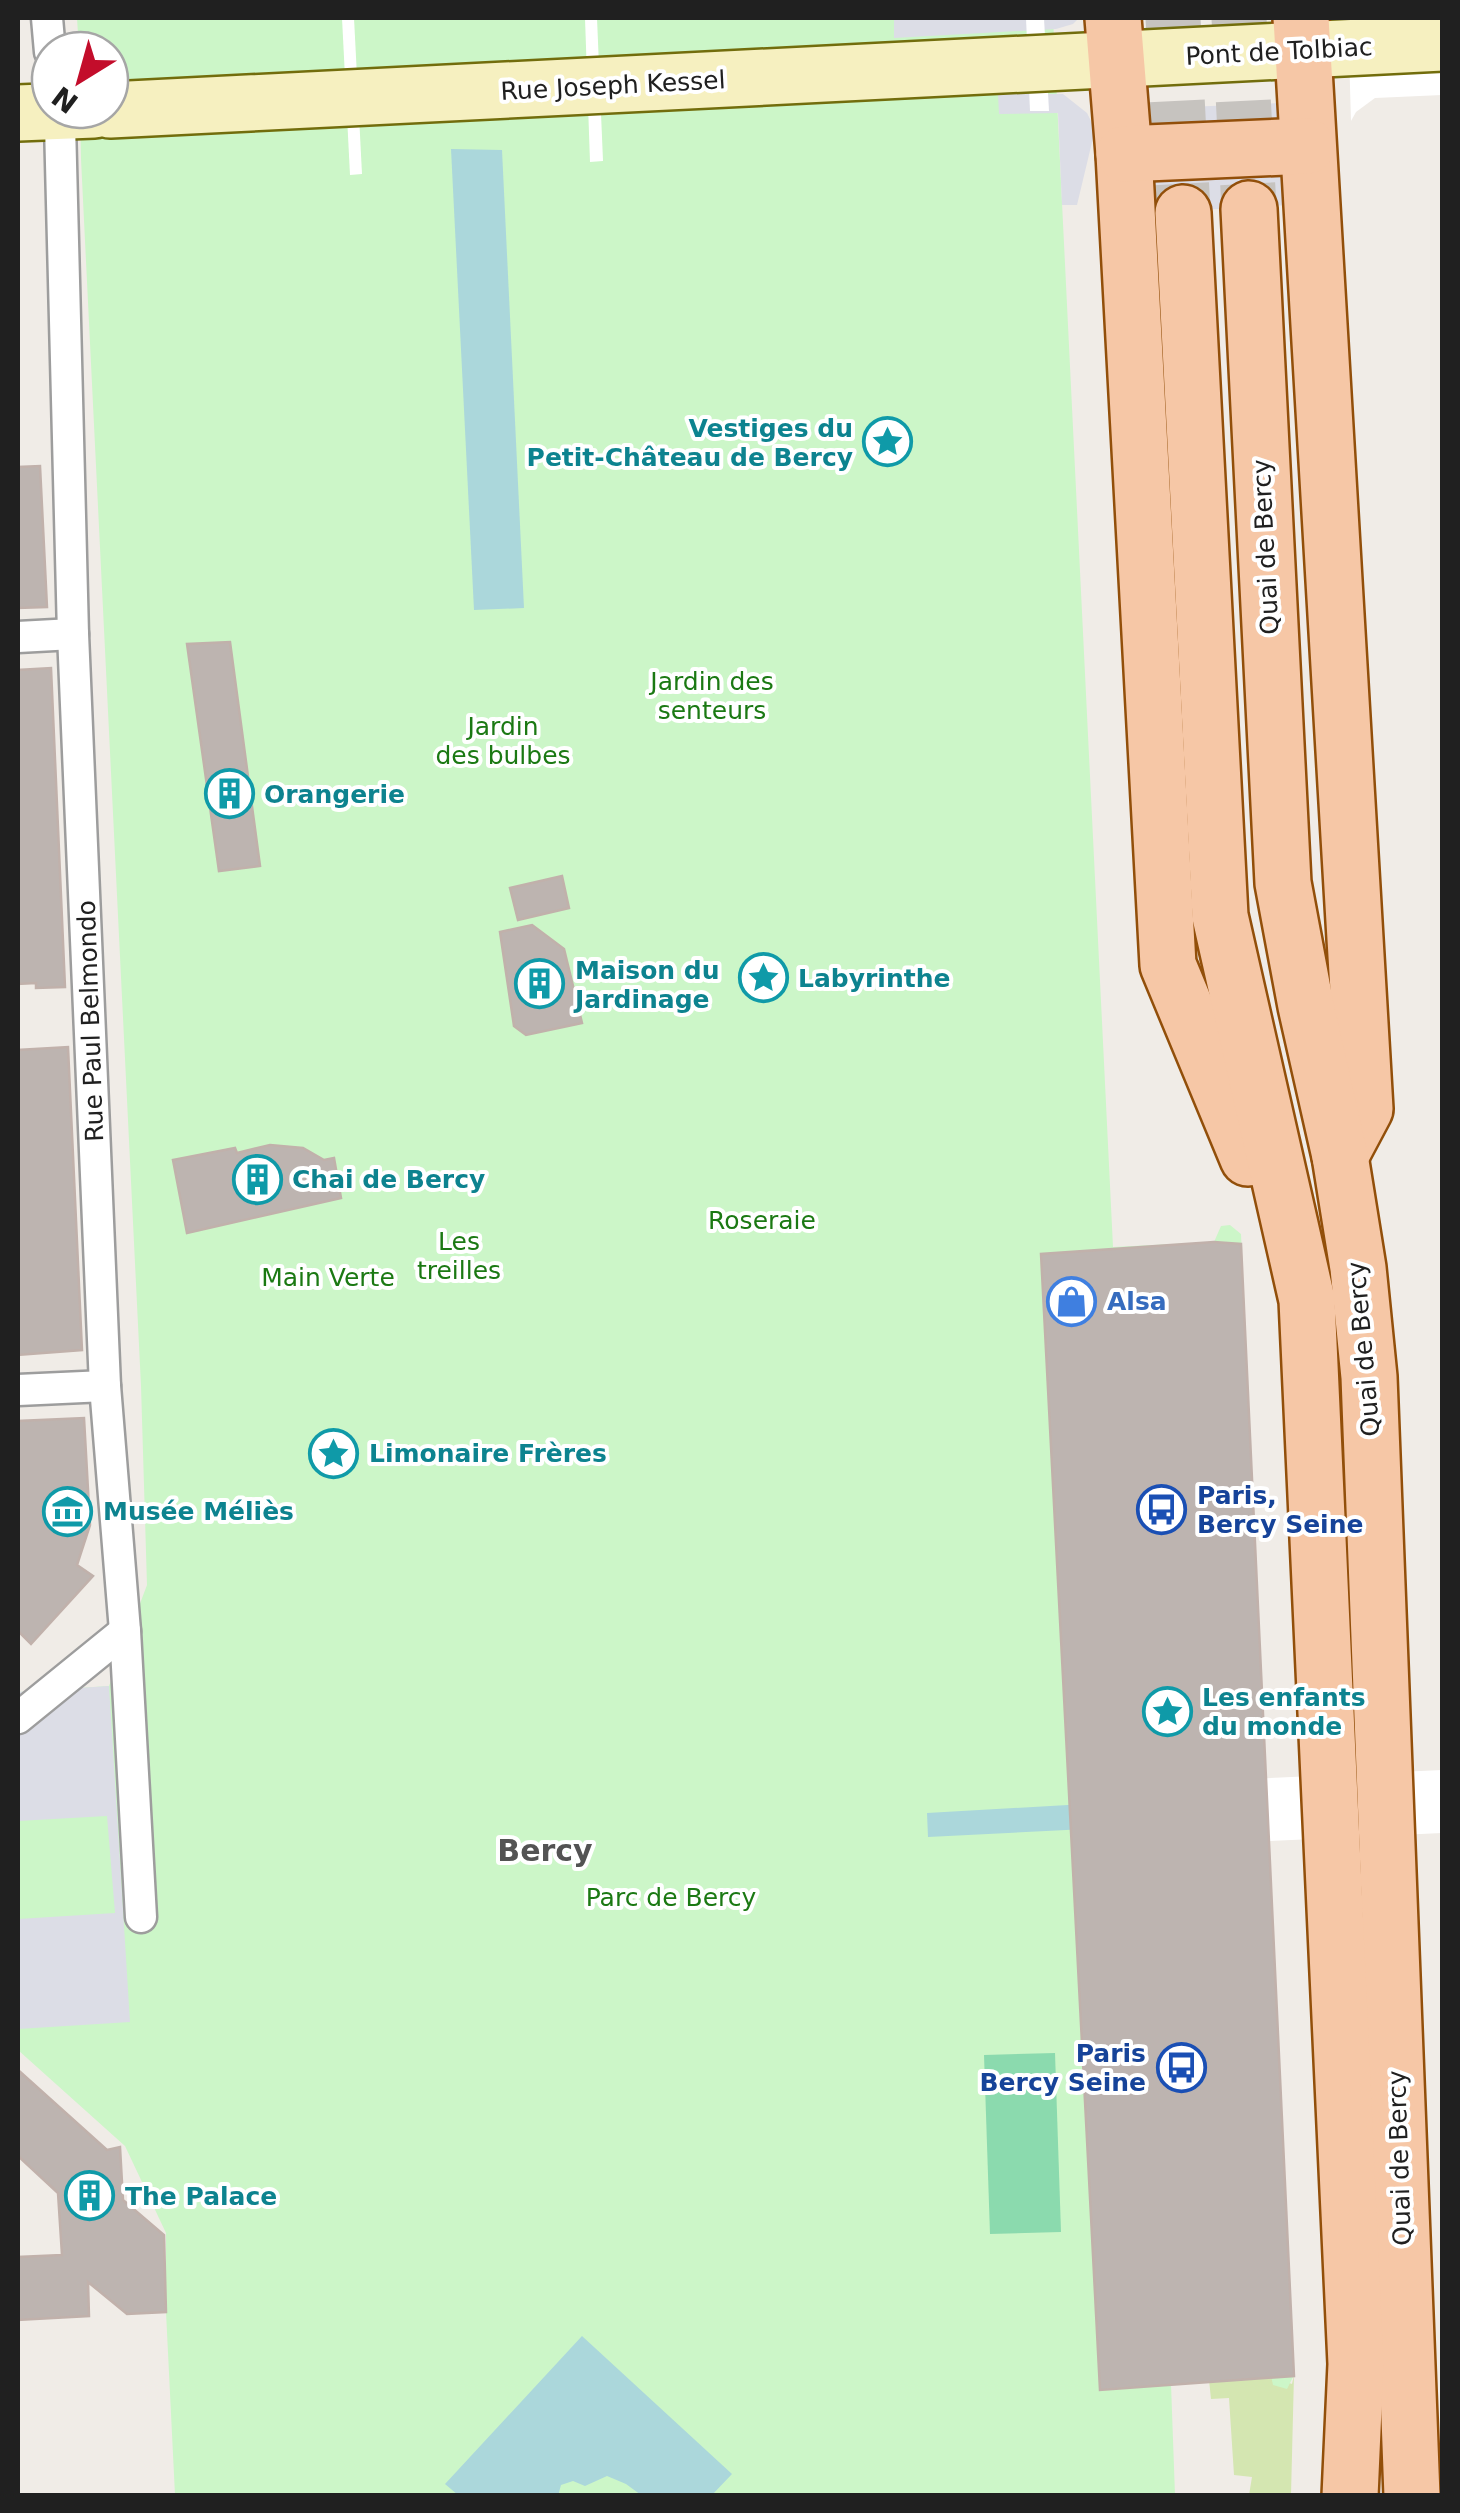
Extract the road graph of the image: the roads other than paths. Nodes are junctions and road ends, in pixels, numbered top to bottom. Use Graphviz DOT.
graph roads {
  1 [pos="1114,38"];
  2 [pos="1309,38"];
  3 [pos="1442,43"];
  4 [pos="130,110"];
  5 [pos="70,130"];
  6 [pos="1307,146"];
  7 [pos="1124,154"];
  8 [pos="1249,209"];
  9 [pos="1183,214"];
  10 [pos="73,634"];
  11 [pos="18,637"];
  12 [pos="1340,1156"];
  13 [pos="1307,1300"];
  14 [pos="106,1386"];
  15 [pos="18,1390"];
  16 [pos="125,1631"];
  17 [pos="18,1718"];
  18 [pos="141,1918"];
  19 [pos="1351,2469"];
  20 [pos="1340,2496"];
  21 [pos="1412,2496"];
  1 -- 2 [label="main road, Pont de Tolbiac"];
  1 -- 4 [label="main road, Rue Joseph Kessel"];
  1 -- 7 [label="main road"];
  2 -- 3 [label="main road, Pont de Tolbiac"];
  2 -- 6 [label="main road"];
  5 -- 10 [label="street, Rue Paul Belmondo"];
  6 -- 7 [label="main road"];
  6 -- 12 [label="main road"];
  7 -- 13 [label="main road"];
  8 -- 12 [label="main road, Quai de Bercy"];
  9 -- 13 [label="main road, Quai de Bercy"];
  10 -- 11 [label="street"];
  10 -- 14 [label="street, Rue Paul Belmondo"];
  12 -- 21 [label="main road, Quai de Bercy"];
  13 -- 19 [label="main road, Quai de Bercy"];
  14 -- 15 [label="street"];
  14 -- 16 [label="street, Rue Paul Belmondo"];
  16 -- 17 [label="street"];
  16 -- 18 [label="street, Rue Paul Belmondo"];
  19 -- 20 [label="main road, Quai de Bercy"];
}
